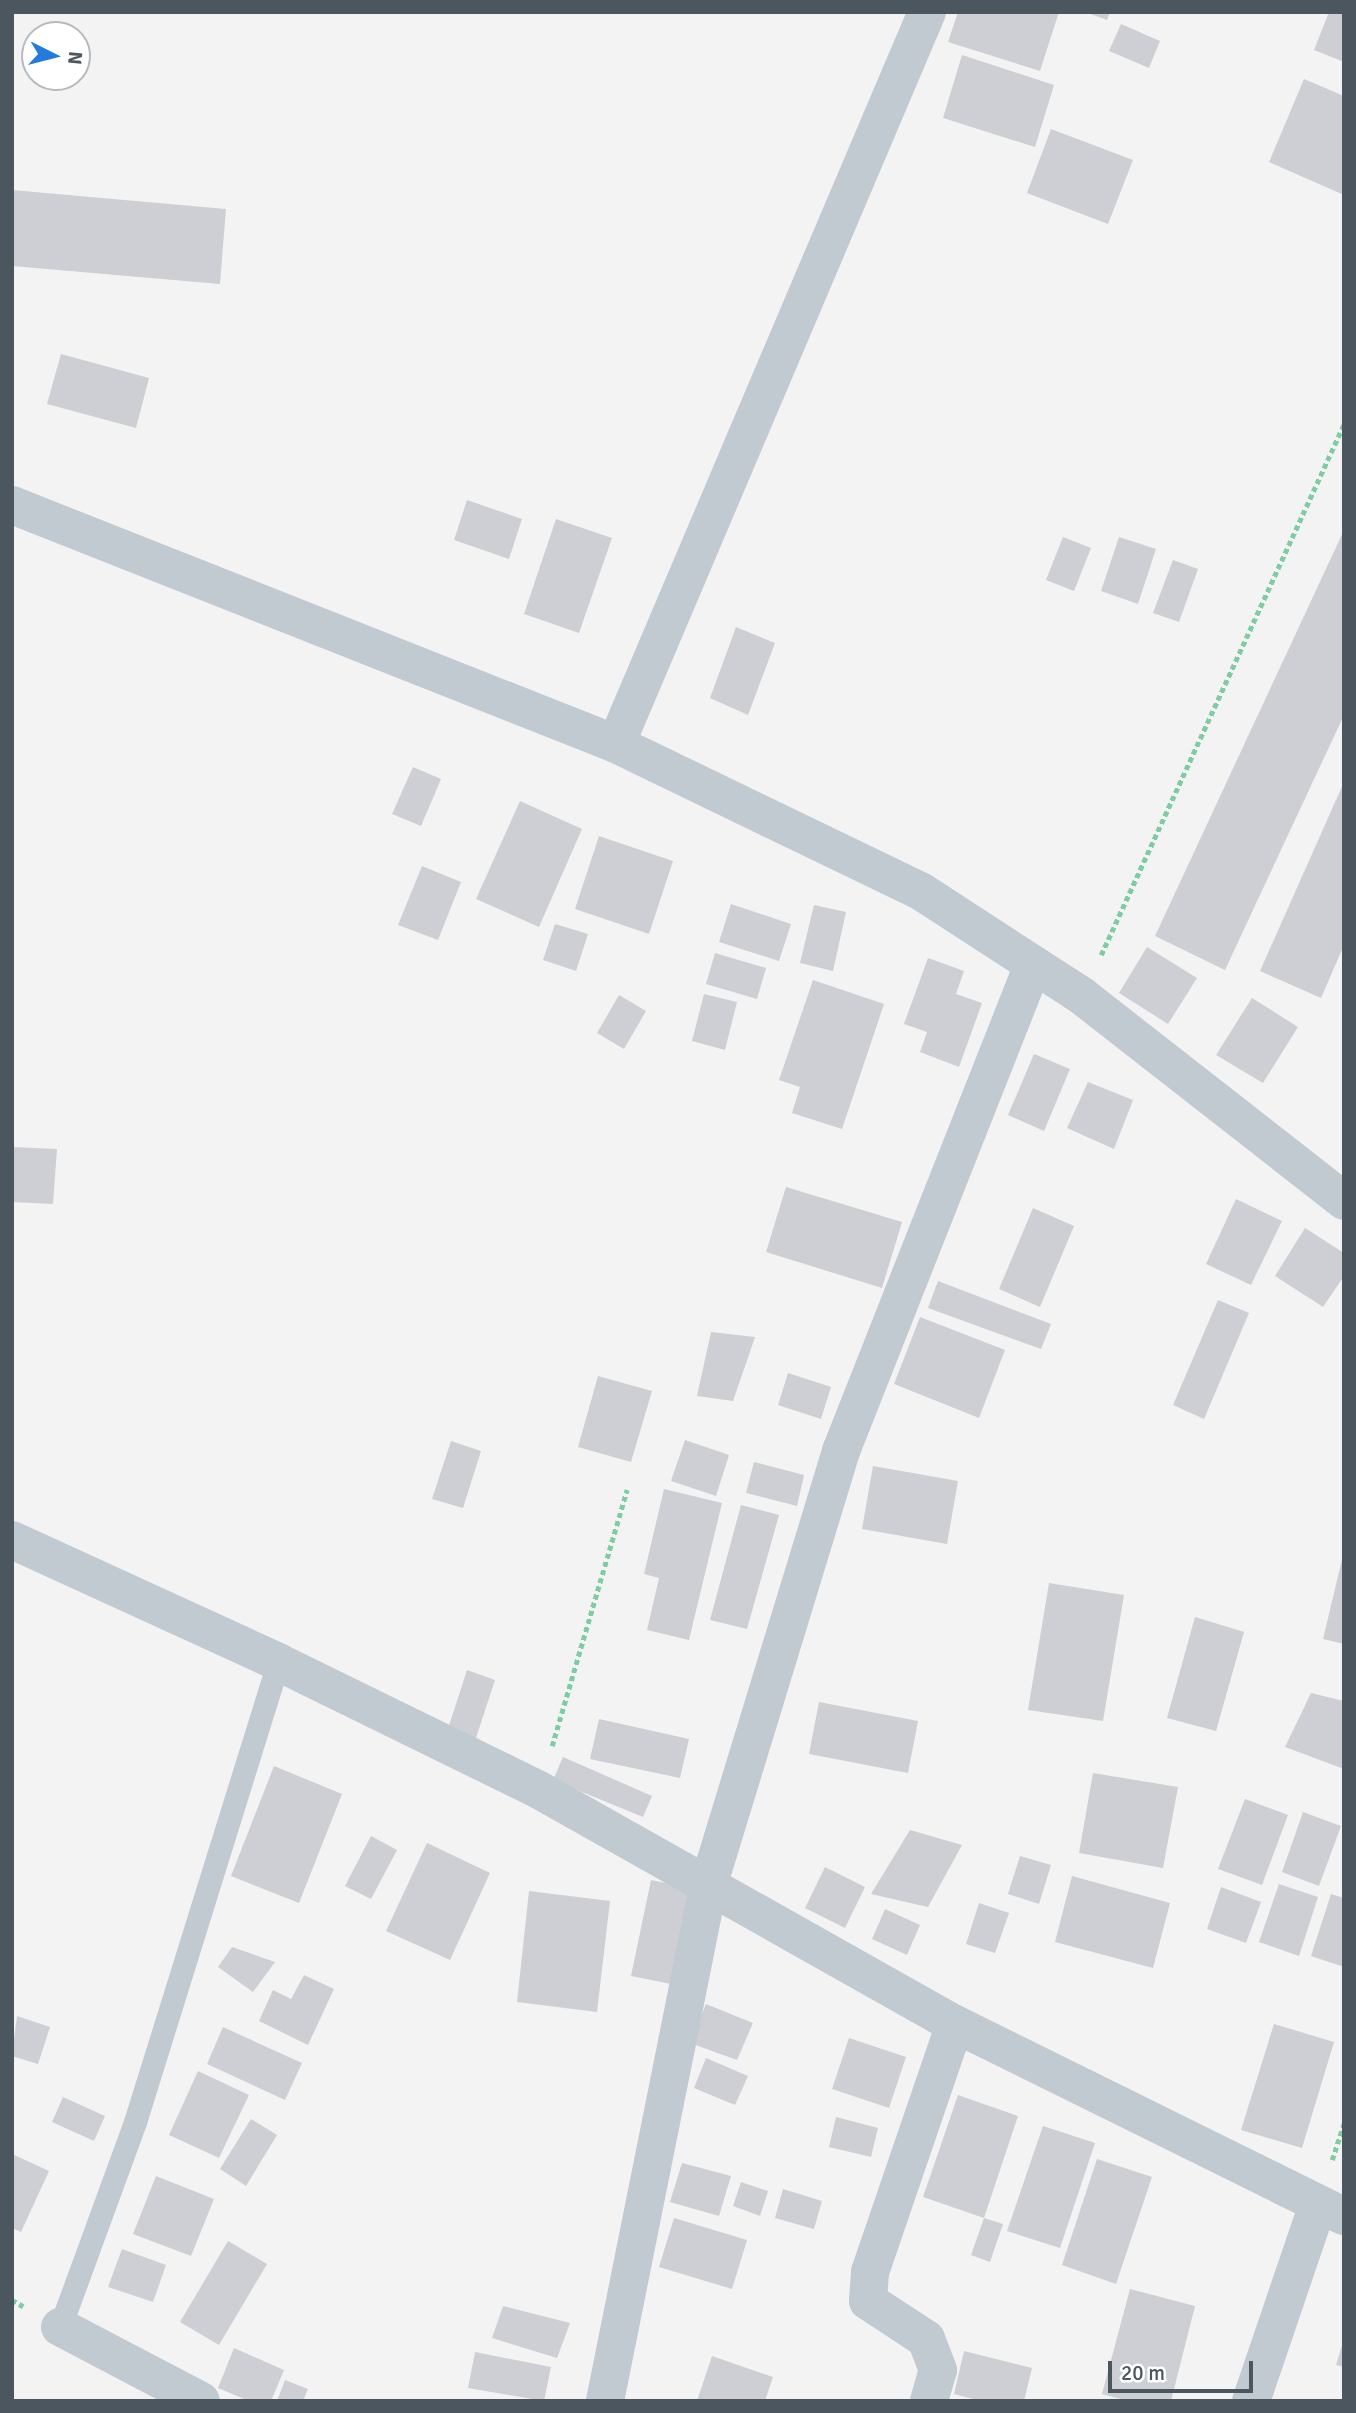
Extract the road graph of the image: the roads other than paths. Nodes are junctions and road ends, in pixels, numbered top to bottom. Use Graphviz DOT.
graph roads {
  1 [pos="927,12"];
  2 [pos="12,505"];
  3 [pos="616,744"];
  4 [pos="1033,965"];
  5 [pos="1344,1201"];
  6 [pos="12,1540"];
  7 [pos="278,1662"];
  8 [pos="709,1883"];
  9 [pos="955,2024"];
  10 [pos="1331,2210"];
  11 [pos="60,2327"];
  12 [pos="201,2401"];
  13 [pos="605,2401"];
  14 [pos="929,2401"];
  15 [pos="1251,2401"];
  1 -- 3 [label="street"];
  2 -- 3 [label="street"];
  3 -- 4 [label="street"];
  4 -- 5 [label="street"];
  4 -- 8 [label="street"];
  6 -- 7 [label="street"];
  7 -- 8 [label="street"];
  7 -- 11 [label="lane"];
  8 -- 9 [label="street"];
  8 -- 13 [label="street"];
  9 -- 10 [label="street"];
  9 -- 14 [label="street"];
  10 -- 15 [label="street"];
  11 -- 12 [label="street"];
}
